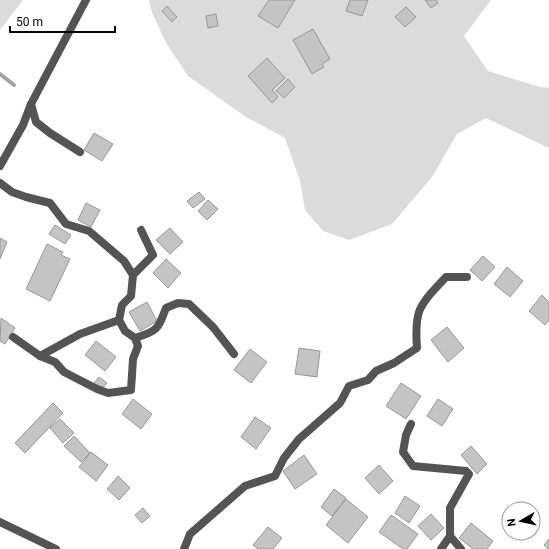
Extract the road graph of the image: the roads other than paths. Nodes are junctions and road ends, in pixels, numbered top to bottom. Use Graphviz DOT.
graph roads {
  1 [pos="86,0"];
  2 [pos="31,104"];
  3 [pos="80,152"];
  4 [pos="0,166"];
  5 [pos="0,183"];
  6 [pos="141,230"];
  7 [pos="133,275"];
  8 [pos="467,276"];
  9 [pos="119,320"];
  10 [pos="13,337"];
  11 [pos="135,338"];
  12 [pos="234,354"];
  13 [pos="40,356"];
  14 [pos="411,424"];
  15 [pos="0,522"];
  16 [pos="450,536"];
  17 [pos="56,549"];
  18 [pos="184,549"];
  19 [pos="441,549"];
  20 [pos="461,549"];
  1 -- 2 [label="street"];
  2 -- 3 [label="street"];
  2 -- 4 [label="street"];
  5 -- 7 [label="street"];
  6 -- 7 [label="street"];
  7 -- 9 [label="street"];
  8 -- 18 [label="street"];
  9 -- 11 [label="street"];
  9 -- 13 [label="street"];
  10 -- 13 [label="street"];
  11 -- 12 [label="street"];
  11 -- 13 [label="street"];
  14 -- 16 [label="street"];
  15 -- 17 [label="street"];
  16 -- 19 [label="street"];
  16 -- 20 [label="street"];
}
